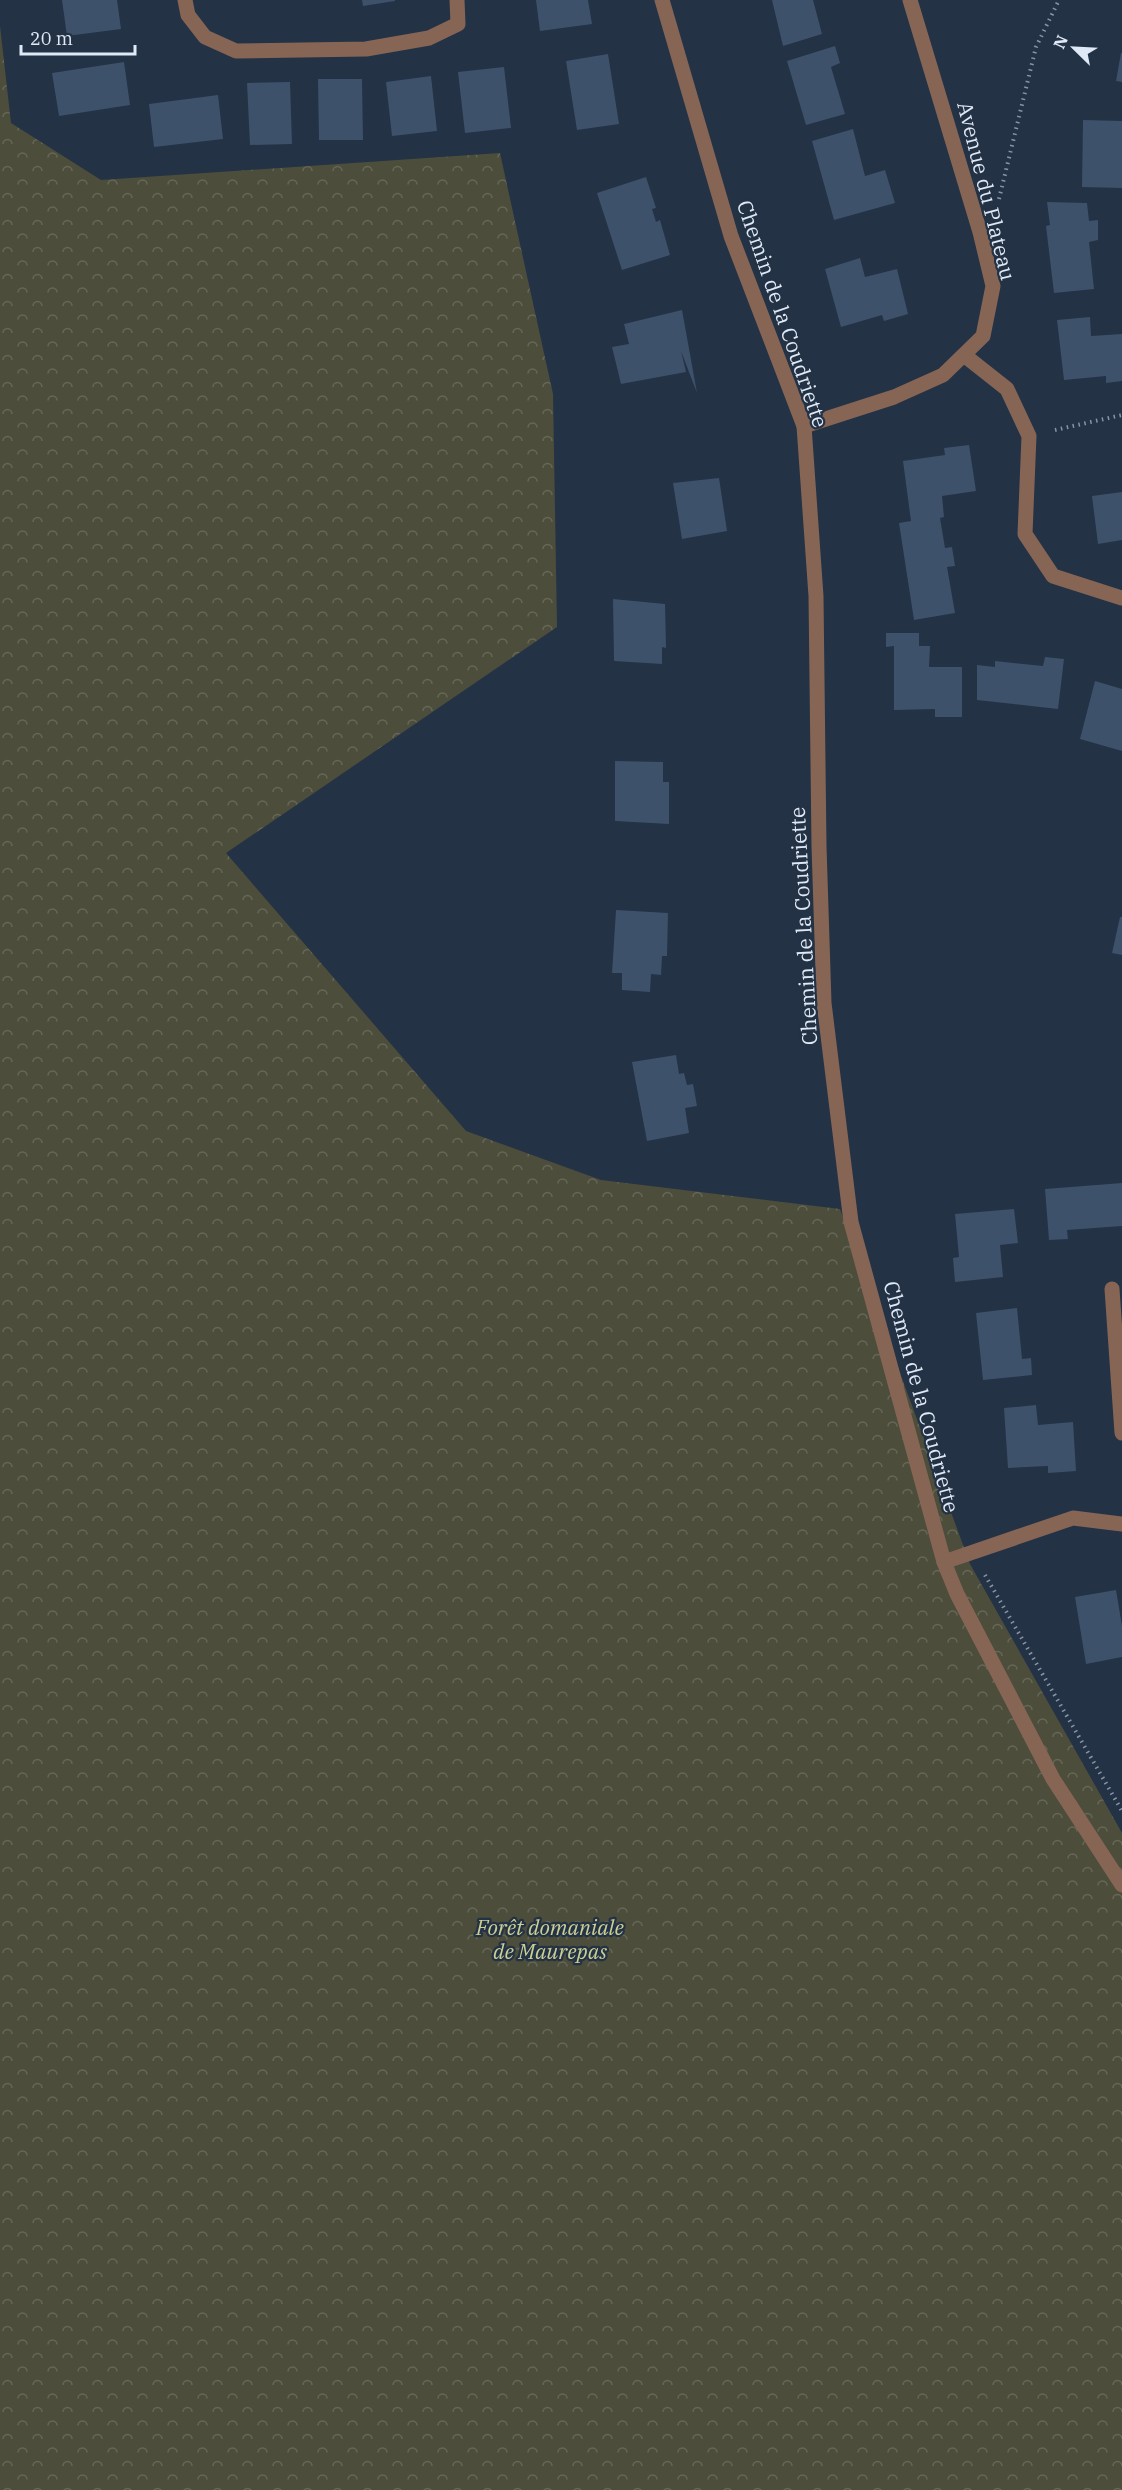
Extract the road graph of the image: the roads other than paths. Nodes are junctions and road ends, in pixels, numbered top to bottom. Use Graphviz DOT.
graph roads {
  1 [pos="185,0"];
  2 [pos="457,0"];
  3 [pos="662,0"];
  4 [pos="910,0"];
  5 [pos="964,355"];
  6 [pos="804,426"];
  7 [pos="1122,598"];
  8 [pos="1112,1289"];
  9 [pos="1122,1433"];
  10 [pos="1122,1524"];
  11 [pos="944,1562"];
  12 [pos="1122,1885"];
  1 -- 2 [label="street"];
  3 -- 6 [label="street, Chemin de la Coudriette"];
  4 -- 5 [label="street, Avenue du Plateau"];
  5 -- 6 [label="street, Avenue du Plateau"];
  5 -- 7 [label="street"];
  6 -- 11 [label="street, Chemin de la Coudriette"];
  8 -- 9 [label="street"];
  10 -- 11 [label="street"];
  11 -- 12 [label="street, Chemin de la Coudriette"];
}
